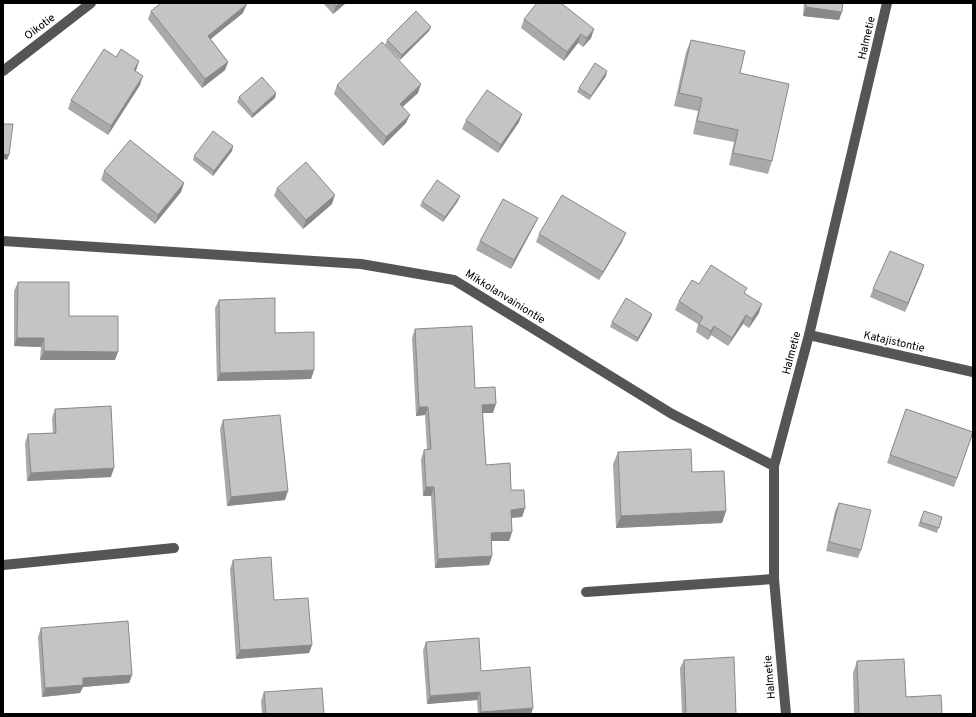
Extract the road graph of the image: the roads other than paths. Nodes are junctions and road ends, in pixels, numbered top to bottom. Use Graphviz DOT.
graph roads {
  1 [pos="91,3"];
  2 [pos="887,3"];
  3 [pos="3,71"];
  4 [pos="3,241"];
  5 [pos="809,335"];
  6 [pos="973,372"];
  7 [pos="774,466"];
  8 [pos="174,548"];
  9 [pos="3,565"];
  10 [pos="774,579"];
  11 [pos="586,592"];
  12 [pos="786,714"];
  1 -- 3 [label="street, Oikotie"];
  2 -- 5 [label="street, Halmetie"];
  4 -- 7 [label="street, Mikkolanvainiontie"];
  5 -- 6 [label="street, Katajistontie"];
  5 -- 7 [label="street, Halmetie"];
  7 -- 10 [label="street, Halmetie"];
  8 -- 9 [label="street"];
  10 -- 11 [label="street"];
  10 -- 12 [label="street, Halmetie"];
}
